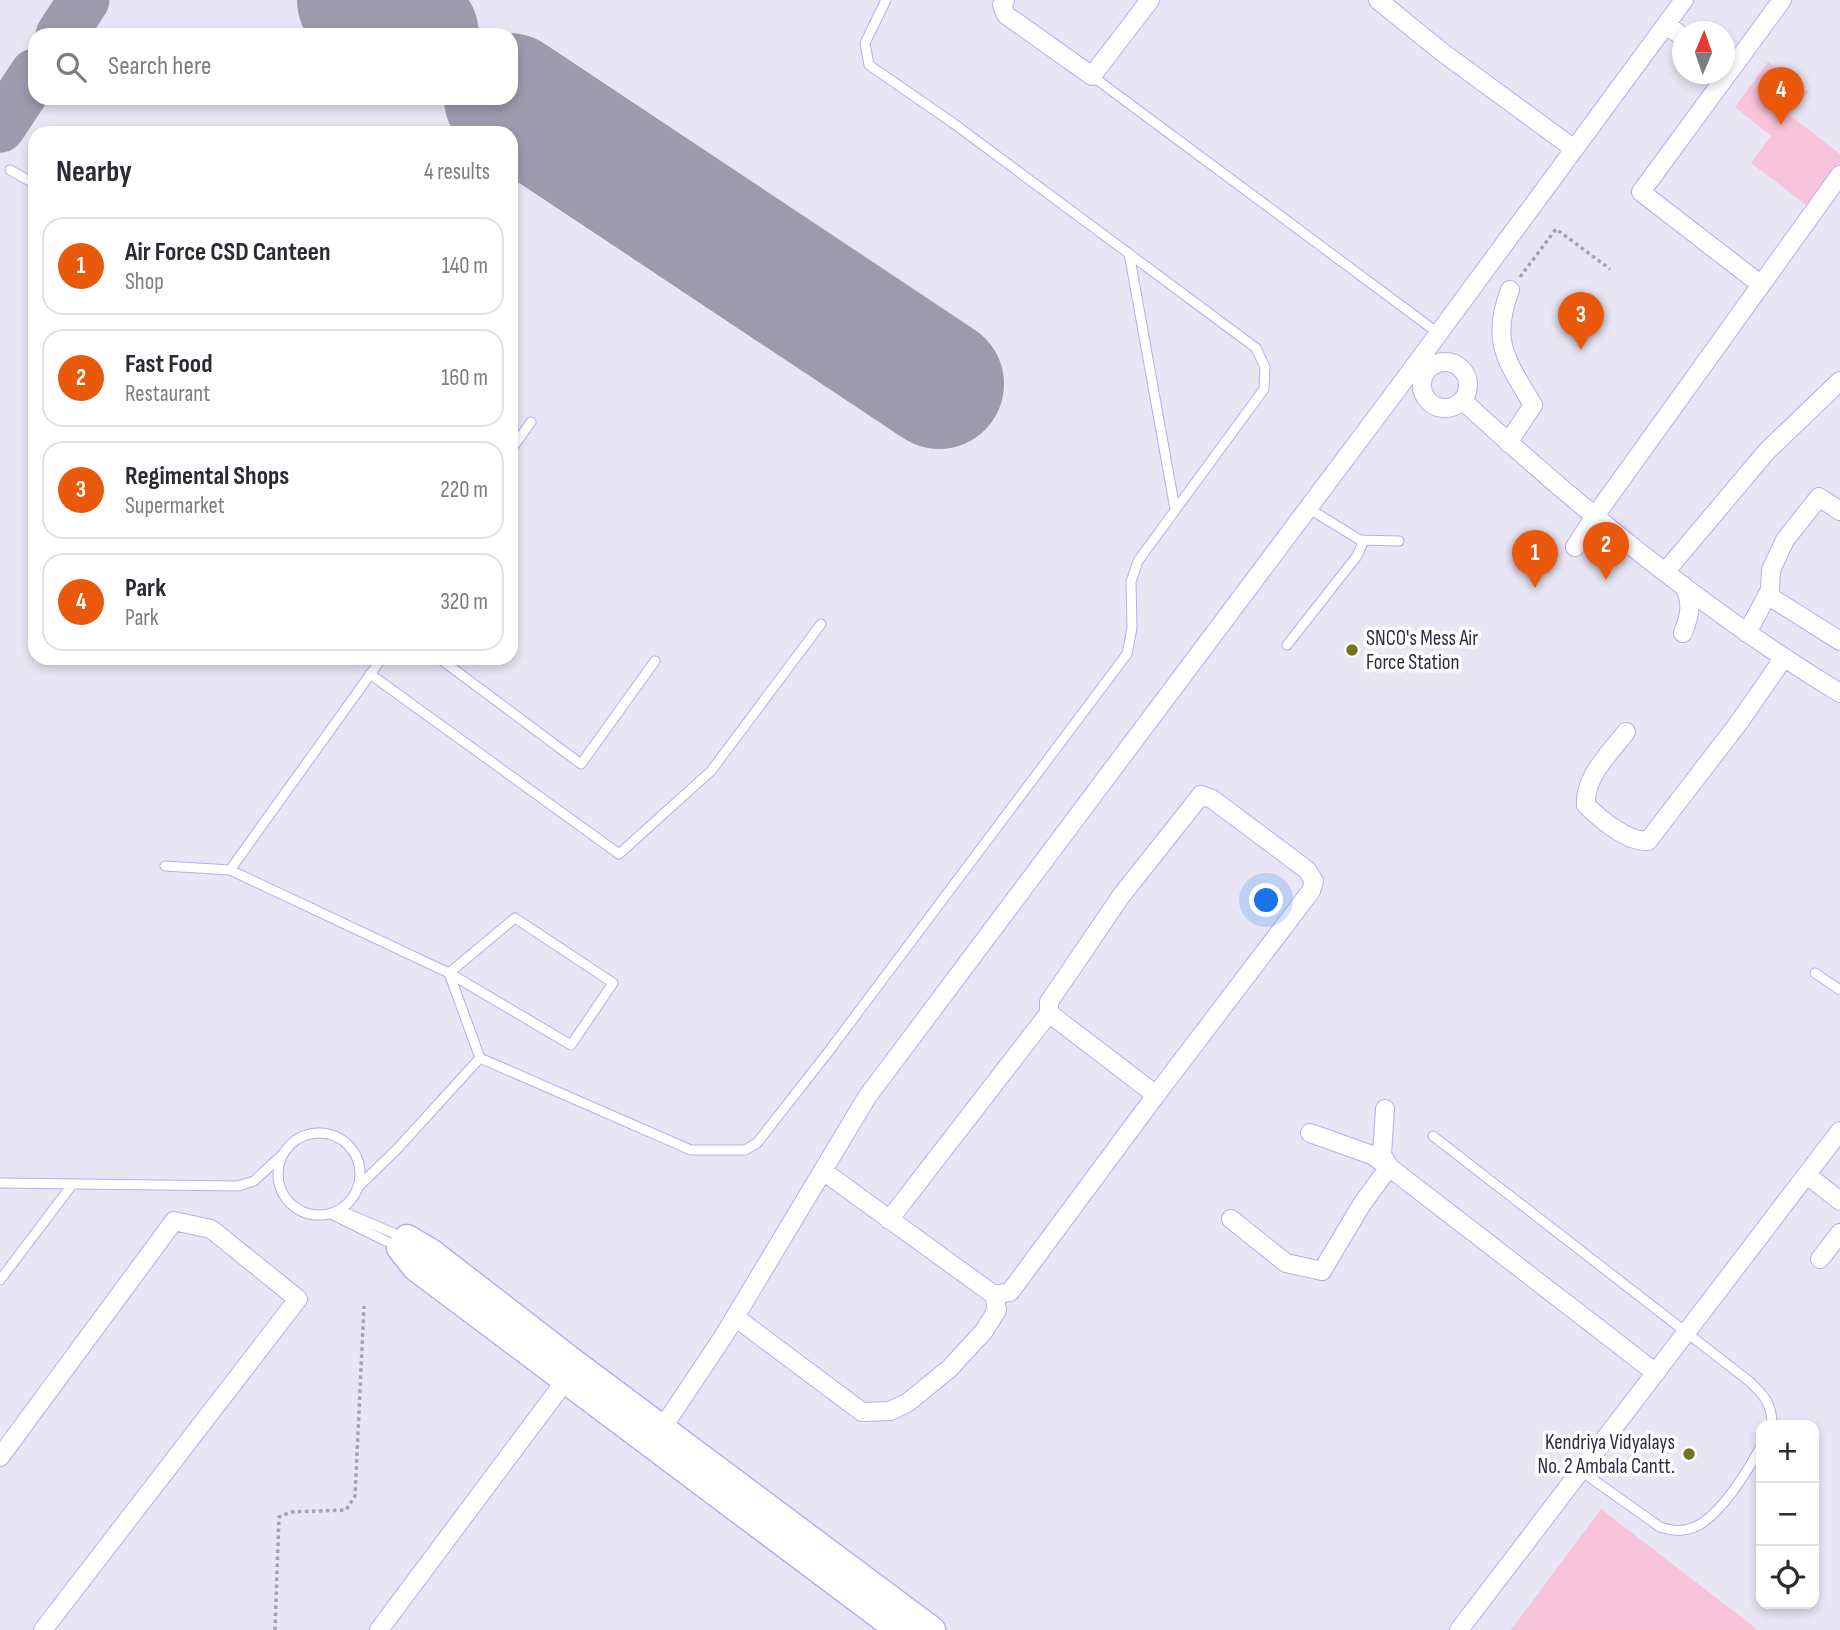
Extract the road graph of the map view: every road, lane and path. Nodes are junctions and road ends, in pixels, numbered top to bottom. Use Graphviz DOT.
graph roads {
  1 [pos="886,0"];
  2 [pos="1005,0"];
  3 [pos="1150,0"];
  4 [pos="1378,0"];
  5 [pos="1684,0"];
  6 [pos="1782,0"];
  7 [pos="1665,25"];
  8 [pos="1672,30"];
  9 [pos="1735,60"];
  10 [pos="1092,76"];
  11 [pos="1717,84"];
  12 [pos="1573,148"];
  13 [pos="10,170"];
  14 [pos="1840,175"];
  15 [pos="28,180"];
  16 [pos="1129,253"];
  17 [pos="1610,270"];
  18 [pos="1760,284"];
  19 [pos="1510,290"];
  20 [pos="1441,329"];
  21 [pos="1432,365"];
  22 [pos="1840,381"];
  23 [pos="1397,389"];
  24 [pos="1462,400"];
  25 [pos="531,422"];
  26 [pos="518,440"];
  27 [pos="1508,443"];
  28 [pos="1308,508"];
  29 [pos="1175,509"];
  30 [pos="1840,510"];
  31 [pos="1595,516"];
  32 [pos="1364,540"];
  33 [pos="1399,541"];
  34 [pos="1575,547"];
  35 [pos="1666,571"];
  36 [pos="1681,582"];
  37 [pos="1767,596"];
  38 [pos="821,624"];
  39 [pos="1683,633"];
  40 [pos="1747,633"];
  41 [pos="1840,641"];
  42 [pos="1287,645"];
  43 [pos="1783,659"];
  44 [pos="655,661"];
  45 [pos="377,665"];
  46 [pos="448,665"];
  47 [pos="370,674"];
  48 [pos="1840,693"];
  49 [pos="1626,732"];
  50 [pos="164,866"];
  51 [pos="230,870"];
  52 [pos="449,973"];
  53 [pos="1815,973"];
  54 [pos="1840,990"];
  55 [pos="1049,1013"];
  56 [pos="480,1058"];
  57 [pos="1156,1095"];
  58 [pos="1385,1109"];
  59 [pos="1840,1131"];
  60 [pos="1310,1133"];
  61 [pos="1433,1136"];
  62 [pos="282,1155"];
  63 [pos="1389,1167"];
  64 [pos="823,1171"];
  65 [pos="1807,1175"];
  66 [pos="0,1183"];
  67 [pos="72,1185"];
  68 [pos="357,1188"];
  69 [pos="1839,1197"];
  70 [pos="335,1212"];
  71 [pos="1231,1219"];
  72 [pos="890,1220"];
  73 [pos="1840,1233"];
  74 [pos="403,1243"];
  75 [pos="1820,1259"];
  76 [pos="0,1280"];
  77 [pos="994,1295"];
  78 [pos="364,1306"];
  79 [pos="735,1317"];
  80 [pos="1686,1334"];
  81 [pos="1656,1373"];
  82 [pos="565,1381"];
  83 [pos="1772,1420"];
  84 [pos="663,1427"];
  85 [pos="1756,1453"];
  86 [pos="0,1457"];
  87 [pos="1581,1471"];
  88 [pos="43,1630"];
  89 [pos="275,1630"];
  90 [pos="379,1630"];
  91 [pos="899,1630"];
  92 [pos="932,1630"];
  93 [pos="1459,1630"];
  1 -- 16 [label="lane"];
  2 -- 10 [label="street"];
  3 -- 10 [label="street"];
  4 -- 12 [label="street"];
  5 -- 7 [label="street"];
  6 -- 9 [label="street"];
  7 -- 8 [label="street"];
  7 -- 12 [label="street"];
  10 -- 20 [label="lane"];
  11 -- 18 [label="street"];
  12 -- 20 [label="street"];
  13 -- 15 [label="lane"];
  14 -- 18 [label="street"];
  16 -- 29 [label="lane"];
  16 -- 29 [label="lane"];
  17 -- 19 [label="path"];
  18 -- 31 [label="street"];
  19 -- 27 [label="street"];
  20 -- 21 [label="street"];
  20 -- 23 [label="street"];
  21 -- 23 [label="street"];
  21 -- 24 [label="street"];
  21 -- 24 [label="street"];
  22 -- 35 [label="street"];
  23 -- 28 [label="street"];
  24 -- 27 [label="street"];
  25 -- 26 [label="lane"];
  27 -- 31 [label="street"];
  28 -- 32 [label="lane"];
  28 -- 64 [label="street"];
  29 -- 56 [label="lane"];
  30 -- 37 [label="street"];
  31 -- 34 [label="street"];
  31 -- 35 [label="street"];
  32 -- 33 [label="lane"];
  32 -- 42 [label="lane"];
  35 -- 36 [label="street"];
  36 -- 39 [label="street"];
  36 -- 40 [label="street"];
  37 -- 40 [label="street"];
  37 -- 41 [label="street"];
  38 -- 47 [label="lane"];
  40 -- 43 [label="street"];
  43 -- 48 [label="street"];
  43 -- 49 [label="street"];
  44 -- 46 [label="lane"];
  45 -- 47 [label="lane"];
  47 -- 51 [label="lane"];
  50 -- 51 [label="lane"];
  51 -- 52 [label="lane"];
  52 -- 52 [label="lane"];
  52 -- 56 [label="lane"];
  53 -- 54 [label="lane"];
  55 -- 57 [label="street"];
  55 -- 57 [label="street"];
  55 -- 72 [label="street"];
  56 -- 68 [label="lane"];
  57 -- 77 [label="street"];
  58 -- 63 [label="street"];
  59 -- 65 [label="street"];
  60 -- 63 [label="street"];
  61 -- 80 [label="lane"];
  62 -- 67 [label="lane"];
  62 -- 68 [label="lane"];
  62 -- 70 [label="lane"];
  63 -- 71 [label="street"];
  63 -- 81 [label="street"];
  64 -- 72 [label="street"];
  64 -- 79 [label="street"];
  65 -- 69 [label="street"];
  65 -- 80 [label="street"];
  66 -- 67 [label="lane"];
  67 -- 76 [label="lane"];
  68 -- 70 [label="lane"];
  70 -- 74 [label="lane"];
  72 -- 77 [label="street"];
  73 -- 75 [label="street"];
  74 -- 82 [label="main road"];
  74 -- 84 [label="main road"];
  77 -- 79 [label="street"];
  78 -- 89 [label="path"];
  79 -- 84 [label="street"];
  80 -- 81 [label="street"];
  80 -- 83 [label="lane"];
  81 -- 87 [label="street"];
  82 -- 90 [label="street"];
  82 -- 91 [label="main road"];
  84 -- 92 [label="main road"];
  85 -- 87 [label="lane"];
  86 -- 88 [label="street"];
  87 -- 93 [label="street"];
}
